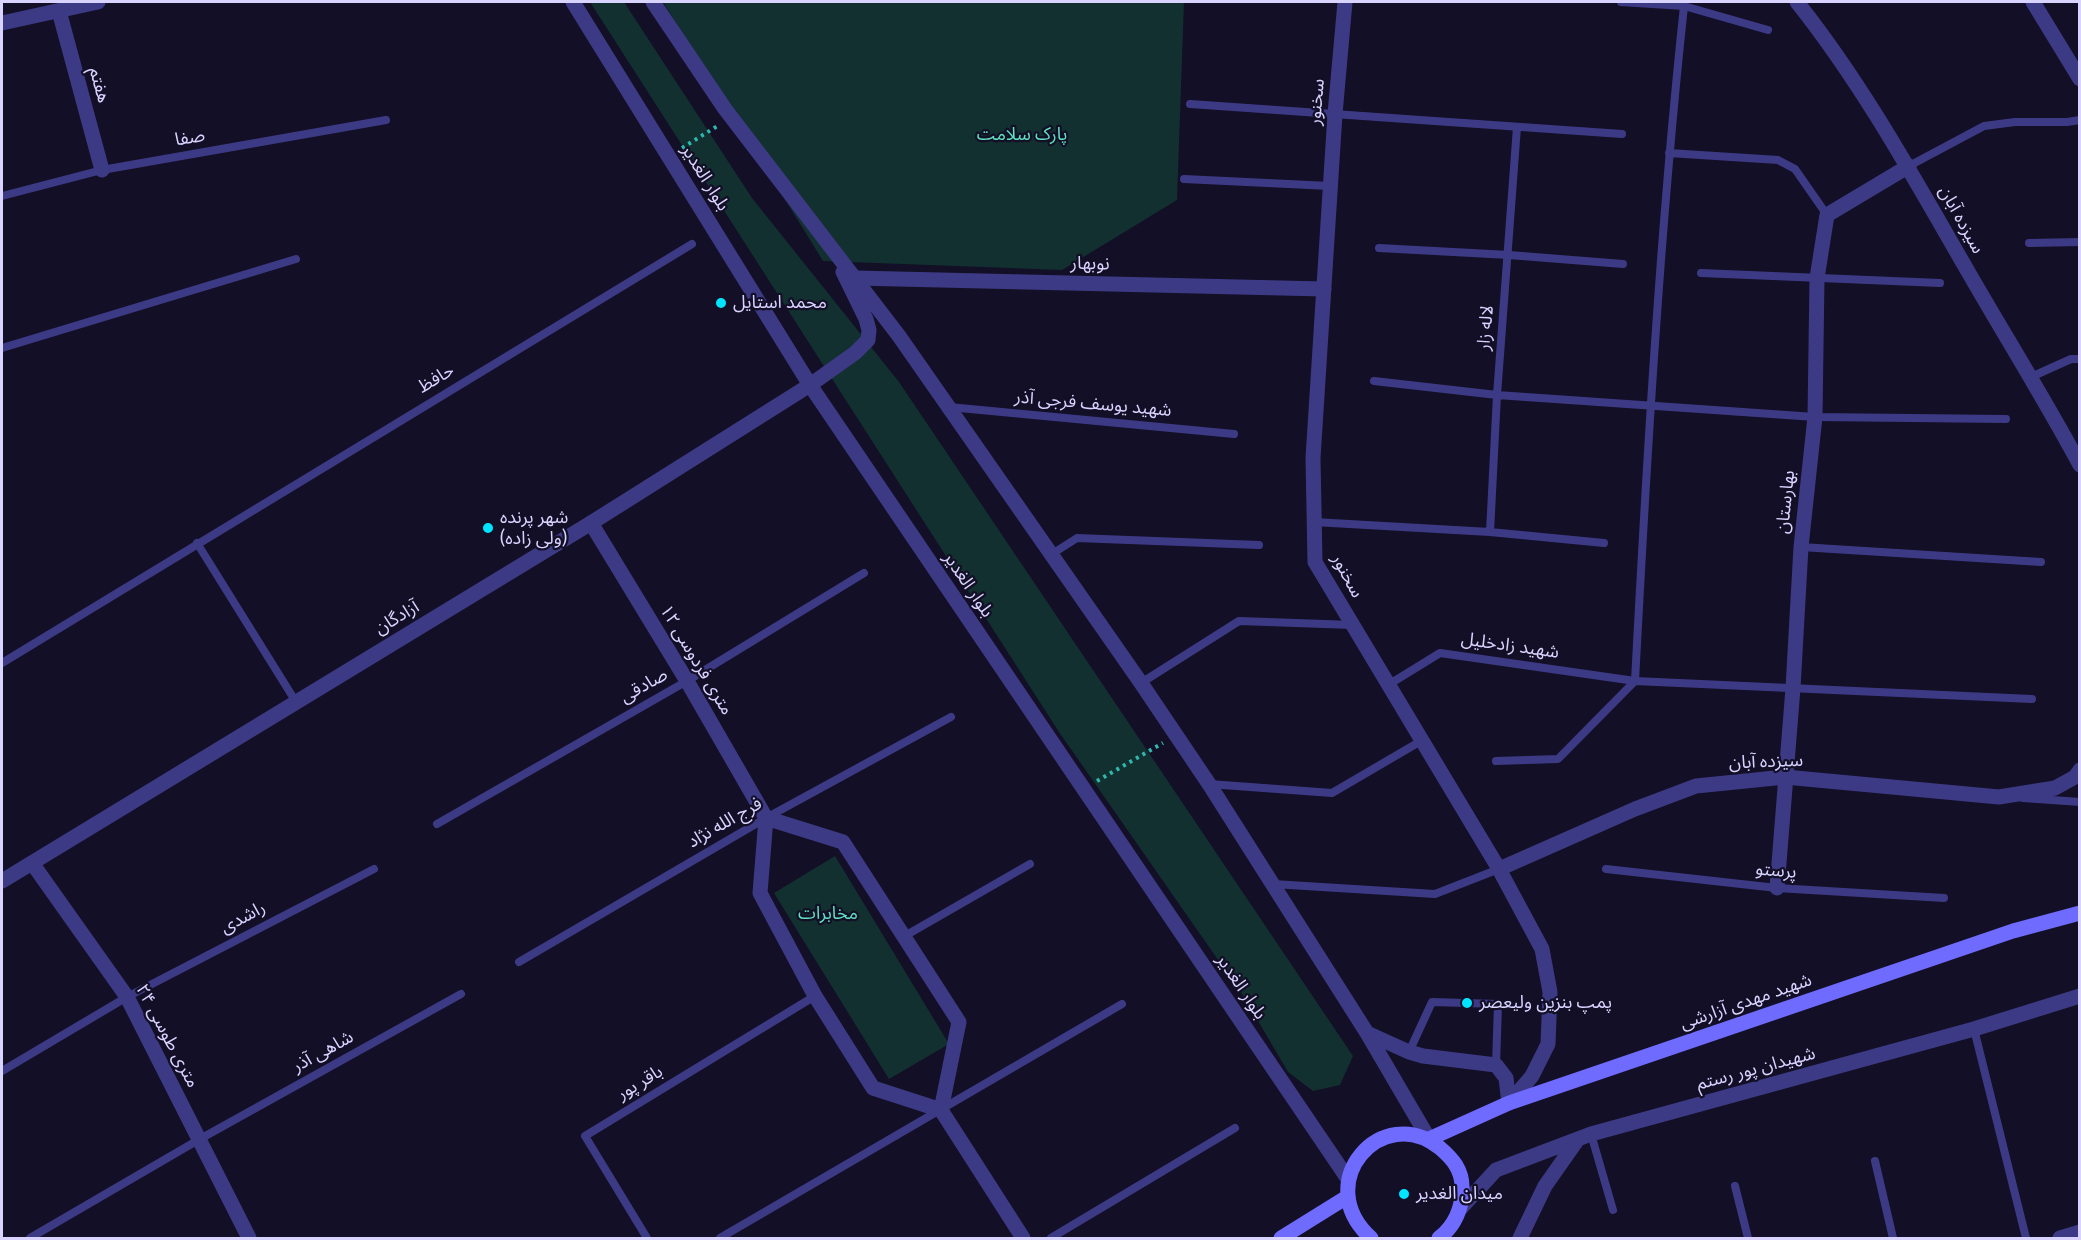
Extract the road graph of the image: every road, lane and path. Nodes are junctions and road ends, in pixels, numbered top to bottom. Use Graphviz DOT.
graph roads {
  1 [pos="98,2"];
  2 [pos="573,2"];
  3 [pos="653,2"];
  4 [pos="1345,2"];
  5 [pos="1621,2"];
  6 [pos="1797,2"];
  7 [pos="2033,2"];
  8 [pos="1684,6"];
  9 [pos="59,11"];
  10 [pos="2,23"];
  11 [pos="1768,30"];
  12 [pos="2079,79"];
  13 [pos="1190,104"];
  14 [pos="1335,114"];
  15 [pos="732,118"];
  16 [pos="386,120"];
  17 [pos="2079,120"];
  18 [pos="1517,127"];
  19 [pos="1622,134"];
  20 [pos="1669,153"];
  21 [pos="668,156"];
  22 [pos="1909,166"];
  23 [pos="102,170"];
  24 [pos="1184,178"];
  25 [pos="1330,186"];
  26 [pos="2,196"];
  27 [pos="1827,215"];
  28 [pos="2029,243"];
  29 [pos="2079,243"];
  30 [pos="692,244"];
  31 [pos="1379,248"];
  32 [pos="834,253"];
  33 [pos="1509,255"];
  34 [pos="296,259"];
  35 [pos="1623,264"];
  36 [pos="1701,273"];
  37 [pos="855,278"];
  38 [pos="1817,278"];
  39 [pos="1940,283"];
  40 [pos="1324,290"];
  41 [pos="2,348"];
  42 [pos="2079,359"];
  43 [pos="2031,377"];
  44 [pos="1374,381"];
  45 [pos="810,385"];
  46 [pos="1497,395"];
  47 [pos="1650,405"];
  48 [pos="950,407"];
  49 [pos="1815,417"];
  50 [pos="2006,419"];
  51 [pos="1234,434"];
  52 [pos="2079,465"];
  53 [pos="1314,522"];
  54 [pos="591,523"];
  55 [pos="1490,532"];
  56 [pos="197,543"];
  57 [pos="1604,543"];
  58 [pos="1259,545"];
  59 [pos="1802,547"];
  60 [pos="1052,554"];
  61 [pos="2041,562"];
  62 [pos="864,573"];
  63 [pos="1353,625"];
  64 [pos="2,663"];
  65 [pos="687,681"];
  66 [pos="1635,681"];
  67 [pos="1141,683"];
  68 [pos="1388,685"];
  69 [pos="1793,688"];
  70 [pos="2032,699"];
  71 [pos="296,702"];
  72 [pos="951,717"];
  73 [pos="1176,735"];
  74 [pos="1421,741"];
  75 [pos="1496,761"];
  76 [pos="2079,770"];
  77 [pos="1785,777"];
  78 [pos="1209,784"];
  79 [pos="1083,789"];
  80 [pos="1999,796"];
  81 [pos="2079,802"];
  82 [pos="766,819"];
  83 [pos="437,824"];
  84 [pos="32,863"];
  85 [pos="1030,864"];
  86 [pos="374,869"];
  87 [pos="1499,869"];
  88 [pos="1606,869"];
  89 [pos="2,881"];
  90 [pos="1273,884"];
  91 [pos="1777,888"];
  92 [pos="1944,898"];
  93 [pos="2079,912"];
  94 [pos="903,937"];
  95 [pos="519,962"];
  96 [pos="462,994"];
  97 [pos="815,996"];
  98 [pos="2079,996"];
  99 [pos="127,997"];
  100 [pos="1122,1004"];
  101 [pos="1974,1029"];
  102 [pos="1367,1033"];
  103 [pos="1408,1052"];
  104 [pos="1496,1065"];
  105 [pos="2,1071"];
  106 [pos="1509,1103"];
  107 [pos="941,1110"];
  108 [pos="1235,1128"];
  109 [pos="1585,1137"];
  110 [pos="200,1139"];
  111 [pos="1429,1139"];
  112 [pos="1875,1161"];
  113 [pos="1348,1179"];
  114 [pos="1735,1186"];
  115 [pos="1347,1197"];
  116 [pos="1460,1209"];
  117 [pos="1613,1210"];
  118 [pos="1455,1231"];
  119 [pos="1370,1238"];
  120 [pos="30,1239"];
  121 [pos="249,1239"];
  122 [pos="647,1239"];
  123 [pos="720,1239"];
  124 [pos="1023,1239"];
  125 [pos="1051,1239"];
  126 [pos="1281,1239"];
  127 [pos="1439,1239"];
  128 [pos="1520,1239"];
  129 [pos="1748,1239"];
  130 [pos="1893,1239"];
  131 [pos="2026,1239"];
  1 -- 9 [label="street"];
  2 -- 21 [label="street, بلوار الغدیر"];
  3 -- 15 [label="street"];
  4 -- 14 [label="street, سخنور"];
  5 -- 8 [label="lane"];
  6 -- 22 [label="street, سیزده آبان"];
  7 -- 12 [label="street"];
  8 -- 11 [label="lane"];
  8 -- 20 [label="lane"];
  9 -- 10 [label="street"];
  9 -- 23 [label="street, هفتم"];
  13 -- 14 [label="lane"];
  14 -- 18 [label="lane"];
  14 -- 25 [label="street, سخنور"];
  15 -- 21 [label="path"];
  15 -- 32 [label="street"];
  16 -- 23 [label="lane, صفا"];
  17 -- 22 [label="lane"];
  18 -- 19 [label="lane"];
  18 -- 33 [label="lane, لاله زار"];
  20 -- 27 [label="lane"];
  20 -- 47 [label="lane"];
  21 -- 45 [label="street, بلوار الغدیر"];
  22 -- 27 [label="street"];
  22 -- 43 [label="street, سیزده آبان"];
  23 -- 26 [label="lane, صفا"];
  24 -- 25 [label="lane"];
  25 -- 40 [label="street, سخنور"];
  27 -- 38 [label="street, بهارستان"];
  28 -- 29 [label="lane"];
  30 -- 56 [label="lane, حافظ"];
  31 -- 33 [label="lane"];
  32 -- 37 [label="street"];
  32 -- 45 [label="street, آزادگان"];
  33 -- 35 [label="lane"];
  33 -- 46 [label="lane, لاله زار"];
  34 -- 41 [label="lane"];
  36 -- 38 [label="lane"];
  37 -- 40 [label="street, نوبهار"];
  37 -- 48 [label="street"];
  38 -- 39 [label="lane"];
  38 -- 49 [label="street, بهارستان"];
  40 -- 53 [label="street, سخنور"];
  42 -- 43 [label="lane"];
  43 -- 52 [label="street, سیزده آبان"];
  44 -- 46 [label="lane"];
  45 -- 54 [label="street, آزادگان"];
  45 -- 79 [label="street, بلوار الغدیر"];
  46 -- 47 [label="lane"];
  46 -- 55 [label="lane, لاله زار"];
  47 -- 49 [label="lane"];
  47 -- 66 [label="lane"];
  48 -- 51 [label="lane, شهید یوسف فرجی آذر"];
  48 -- 60 [label="street"];
  49 -- 50 [label="lane"];
  49 -- 59 [label="street, بهارستان"];
  53 -- 55 [label="lane"];
  53 -- 63 [label="street, سخنور"];
  54 -- 65 [label="street, ۱۲ متری فردوسی"];
  54 -- 71 [label="street, آزادگان"];
  55 -- 57 [label="lane"];
  56 -- 64 [label="lane, حافظ"];
  56 -- 71 [label="lane"];
  58 -- 60 [label="lane"];
  59 -- 61 [label="lane"];
  59 -- 69 [label="street, بهارستان"];
  60 -- 67 [label="street"];
  62 -- 65 [label="lane, صادقی"];
  63 -- 67 [label="lane"];
  63 -- 68 [label="street, سخنور"];
  65 -- 82 [label="street, ۱۲ متری فردوسی"];
  65 -- 83 [label="lane, صادقی"];
  66 -- 68 [label="lane, شهید زادخلیل"];
  66 -- 69 [label="lane, شهید زادخلیل"];
  66 -- 75 [label="lane"];
  67 -- 73 [label="street"];
  68 -- 74 [label="street, سخنور"];
  69 -- 70 [label="lane, شهید زادخلیل"];
  69 -- 77 [label="street, بهارستان"];
  71 -- 84 [label="street, آزادگان"];
  72 -- 82 [label="lane, فرج الله نژاد"];
  73 -- 78 [label="street"];
  73 -- 79 [label="path"];
  74 -- 78 [label="lane"];
  74 -- 87 [label="street, سخنور"];
  76 -- 80 [label="street, سیزده آبان"];
  77 -- 80 [label="street, سیزده آبان"];
  77 -- 87 [label="street, سیزده آبان"];
  77 -- 91 [label="street, بهارستان"];
  78 -- 90 [label="street"];
  79 -- 113 [label="street, بلوار الغدیر"];
  80 -- 81 [label="lane"];
  82 -- 94 [label="street"];
  82 -- 95 [label="lane, فرج الله نژاد"];
  82 -- 97 [label="street"];
  84 -- 89 [label="street, آزادگان"];
  84 -- 99 [label="street, ۲۴ متری طوسی"];
  85 -- 94 [label="lane"];
  86 -- 99 [label="lane, راشدی"];
  87 -- 90 [label="lane"];
  87 -- 106 [label="street, سخنور"];
  88 -- 91 [label="lane, پرستو"];
  90 -- 102 [label="street"];
  91 -- 92 [label="lane, پرستو"];
  93 -- 106 [label="main road, شهید مهدی آزارشی"];
  94 -- 107 [label="street"];
  96 -- 110 [label="lane, شاهی آذر"];
  97 -- 107 [label="street"];
  97 -- 122 [label="lane, باقر پور"];
  98 -- 101 [label="street, شهیدان پور رستم"];
  99 -- 105 [label="lane, راشدی"];
  99 -- 110 [label="street, ۲۴ متری طوسی"];
  100 -- 107 [label="lane"];
  101 -- 109 [label="street, شهیدان پور رستم"];
  101 -- 131 [label="lane"];
  102 -- 103 [label="street"];
  102 -- 111 [label="street"];
  103 -- 104 [label="street"];
  103 -- 104 [label="lane"];
  104 -- 106 [label="street"];
  106 -- 111 [label="main road, شهید مهدی آزارشی"];
  107 -- 123 [label="lane"];
  107 -- 124 [label="street"];
  108 -- 125 [label="lane"];
  109 -- 116 [label="street, شهیدان پور رستم"];
  109 -- 117 [label="lane"];
  109 -- 128 [label="street"];
  110 -- 120 [label="lane, شاهی آذر"];
  110 -- 121 [label="street, ۲۴ متری طوسی"];
  111 -- 113 [label="main road"];
  111 -- 116 [label="main road"];
  112 -- 130 [label="lane"];
  113 -- 115 [label="main road"];
  114 -- 129 [label="lane"];
  115 -- 119 [label="main road"];
  115 -- 126 [label="main road"];
  116 -- 118 [label="main road"];
  118 -- 127 [label="main road"];
}
